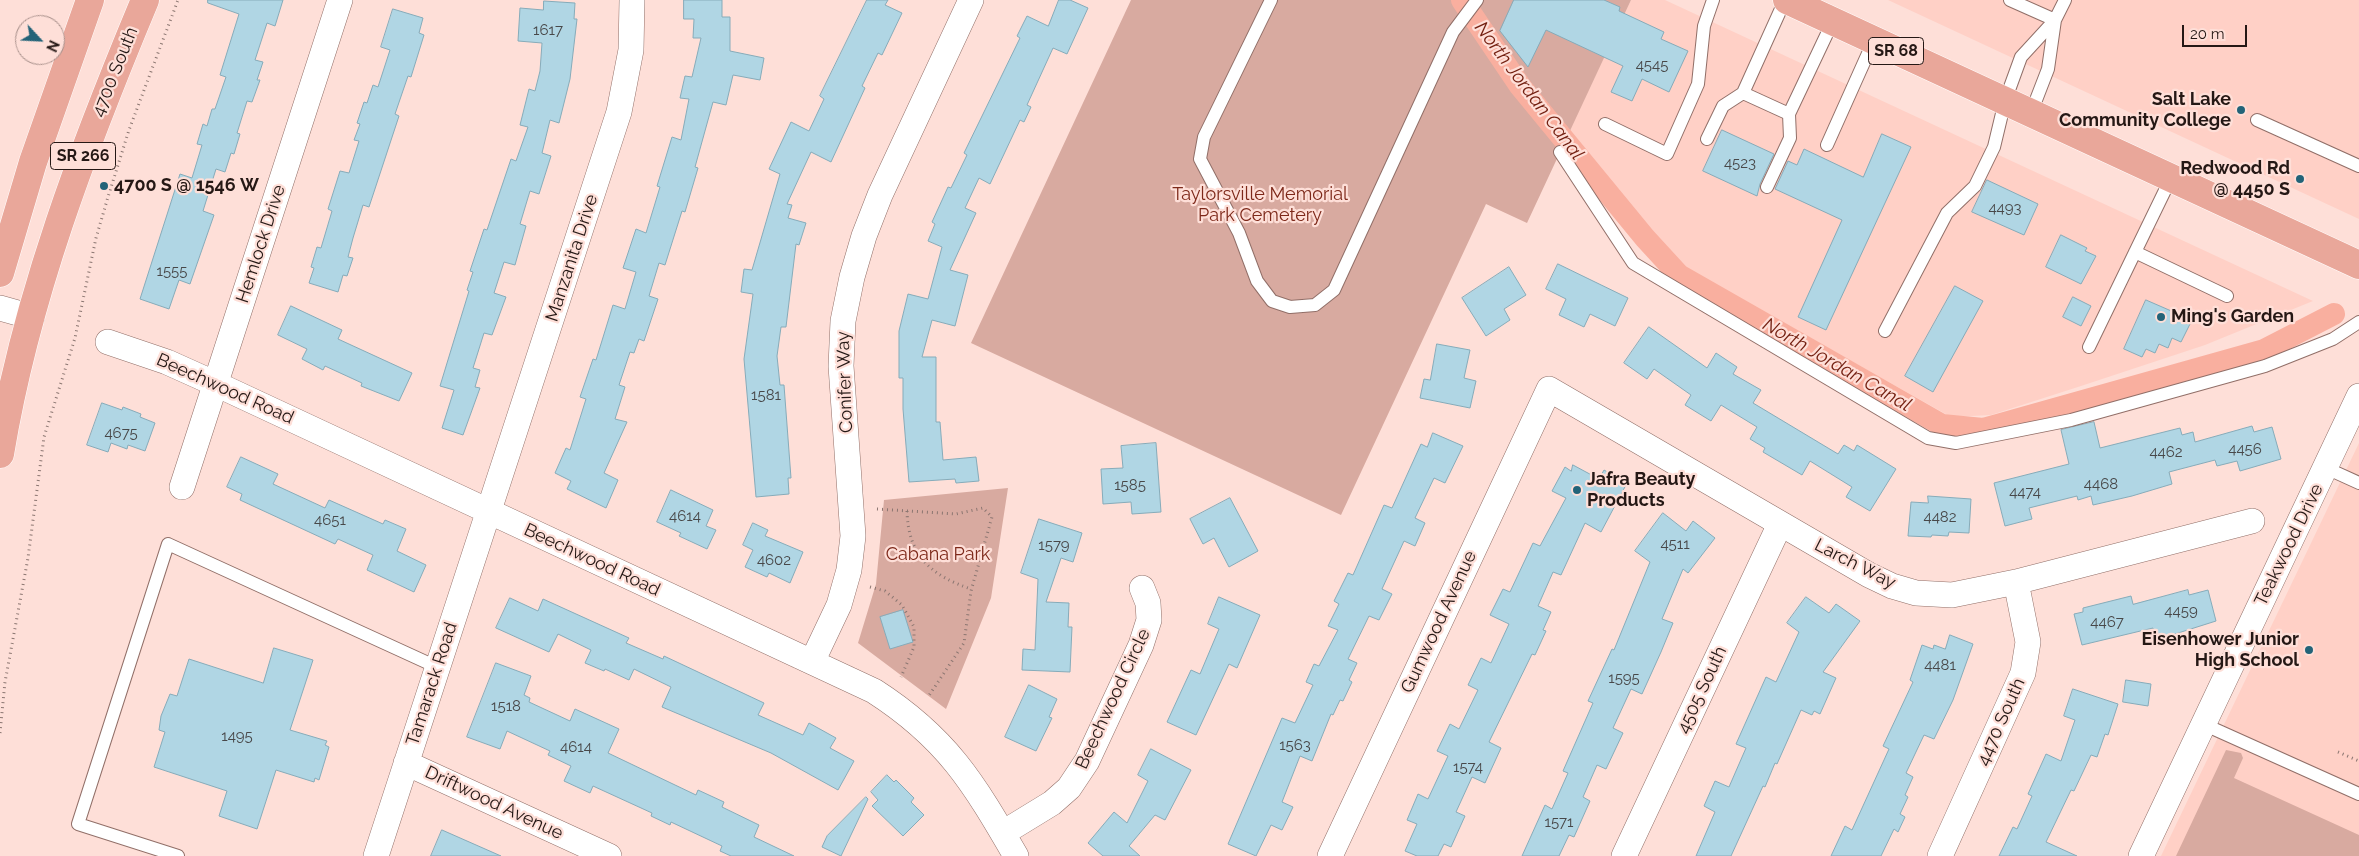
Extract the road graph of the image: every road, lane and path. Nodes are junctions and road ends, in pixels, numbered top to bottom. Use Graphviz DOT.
graph roads {
  1 [pos="90,0"];
  2 [pos="144,0"];
  3 [pos="178,0"];
  4 [pos="340,0"];
  5 [pos="632,0"];
  6 [pos="971,0"];
  7 [pos="1271,0"];
  8 [pos="1477,0"];
  9 [pos="1713,0"];
  10 [pos="1786,0"];
  11 [pos="2010,0"];
  12 [pos="2064,0"];
  13 [pos="2055,20"];
  14 [pos="1833,21"];
  15 [pos="1874,40"];
  16 [pos="1743,93"];
  17 [pos="2005,101"];
  18 [pos="2031,113"];
  19 [pos="1789,114"];
  20 [pos="2257,120"];
  21 [pos="1606,124"];
  22 [pos="1707,138"];
  23 [pos="1827,144"];
  24 [pos="1560,152"];
  25 [pos="2359,166"];
  26 [pos="2171,178"];
  27 [pos="1767,187"];
  28 [pos="2135,252"];
  29 [pos="2359,265"];
  30 [pos="0,273"];
  31 [pos="2227,296"];
  32 [pos="0,308"];
  33 [pos="32,316"];
  34 [pos="2359,322"];
  35 [pos="1885,331"];
  36 [pos="108,342"];
  37 [pos="2089,348"];
  38 [pos="216,384"];
  39 [pos="1549,389"];
  40 [pos="2359,396"];
  41 [pos="0,454"];
  42 [pos="2326,468"];
  43 [pos="2359,483"];
  44 [pos="182,487"];
  45 [pos="877,510"];
  46 [pos="907,511"];
  47 [pos="489,512"];
  48 [pos="2252,521"];
  49 [pos="1780,524"];
  50 [pos="2016,582"];
  51 [pos="870,587"];
  52 [pos="1142,588"];
  53 [pos="972,589"];
  54 [pos="812,662"];
  55 [pos="439,668"];
  56 [pos="900,676"];
  57 [pos="928,697"];
  58 [pos="2203,724"];
  59 [pos="0,733"];
  60 [pos="2338,752"];
  61 [pos="406,762"];
  62 [pos="2359,762"];
  63 [pos="2359,794"];
  64 [pos="1003,833"];
  65 [pos="178,856"];
  66 [pos="376,856"];
  67 [pos="609,856"];
  68 [pos="1016,856"];
  69 [pos="1330,856"];
  70 [pos="1624,856"];
  71 [pos="1940,856"];
  72 [pos="2141,856"];
  1 -- 30 [label="main road, SR 266"];
  2 -- 33 [label="main road, 4700 South / SR 266"];
  3 -- 59 [label="path"];
  4 -- 38 [label="street, Hemlock Drive"];
  5 -- 47 [label="street, Manzanita Drive"];
  6 -- 54 [label="street, Conifer Way"];
  7 -- 8 [label="lane"];
  9 -- 21 [label="lane"];
  10 -- 14 [label="main road, SR 68"];
  10 -- 16 [label="lane"];
  11 -- 13 [label="lane"];
  12 -- 13 [label="lane"];
  13 -- 17 [label="lane"];
  13 -- 18 [label="lane"];
  14 -- 15 [label="main road, SR 68"];
  14 -- 19 [label="lane"];
  15 -- 17 [label="main road, SR 68"];
  15 -- 23 [label="lane"];
  16 -- 19 [label="lane"];
  16 -- 22 [label="lane"];
  17 -- 18 [label="main road, SR 68"];
  17 -- 35 [label="lane"];
  18 -- 26 [label="main road, SR 68"];
  19 -- 27 [label="lane"];
  20 -- 25 [label="lane"];
  24 -- 34 [label="lane"];
  26 -- 28 [label="lane"];
  26 -- 29 [label="main road, SR 68"];
  28 -- 31 [label="lane"];
  28 -- 37 [label="lane"];
  32 -- 33 [label="street"];
  33 -- 41 [label="main road, SR 266"];
  36 -- 38 [label="street, Beechwood Road"];
  38 -- 44 [label="street, Hemlock Drive"];
  38 -- 47 [label="street, Beechwood Road"];
  39 -- 49 [label="street, Larch Way"];
  39 -- 69 [label="street, Gumwood Avenue"];
  40 -- 42 [label="street, Teakwood Drive"];
  42 -- 43 [label="lane"];
  42 -- 58 [label="street, Teakwood Drive"];
  45 -- 46 [label="path"];
  46 -- 53 [label="path"];
  46 -- 53 [label="path"];
  47 -- 54 [label="street, Beechwood Road"];
  47 -- 55 [label="street, Tamarack Road"];
  48 -- 50 [label="street, Larch Way"];
  49 -- 50 [label="street, Larch Way"];
  49 -- 70 [label="street, 4505 South"];
  50 -- 71 [label="street, 4470 South"];
  51 -- 56 [label="path"];
  52 -- 64 [label="street, Beechwood Circle"];
  53 -- 57 [label="path"];
  54 -- 64 [label="street, Beechwood Road"];
  55 -- 61 [label="street, Tamarack Road"];
  55 -- 65 [label="lane"];
  58 -- 63 [label="lane"];
  58 -- 72 [label="street, Teakwood Drive"];
  60 -- 62 [label="path"];
  61 -- 66 [label="street, Tamarack Road"];
  61 -- 67 [label="street, Driftwood Avenue"];
  64 -- 68 [label="street, Beechwood Road"];
}
